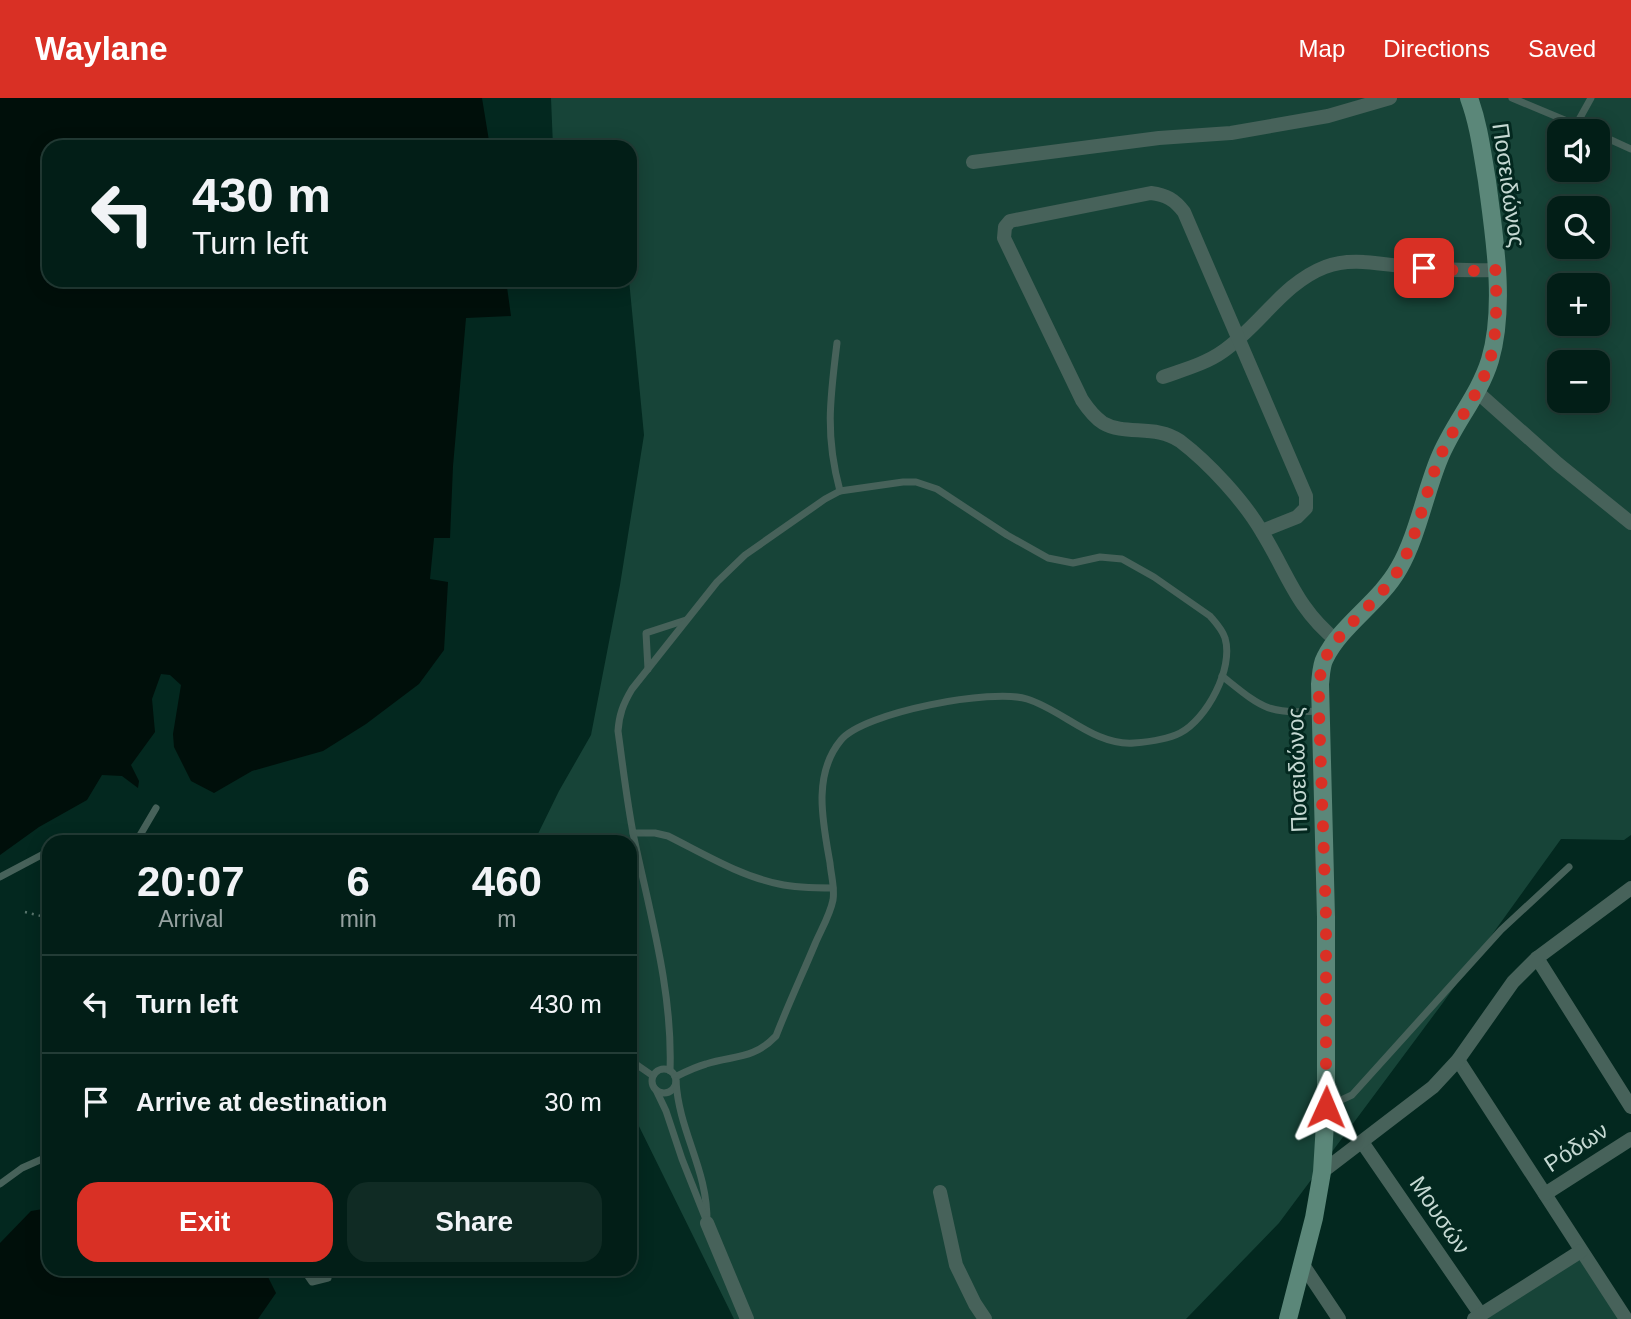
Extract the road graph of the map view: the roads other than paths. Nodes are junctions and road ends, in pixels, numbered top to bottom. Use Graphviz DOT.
graph roads {
  1 [pos="1391,98"];
  2 [pos="1469,98"];
  3 [pos="1512,98"];
  4 [pos="1591,98"];
  5 [pos="1562,119"];
  6 [pos="1579,119"];
  7 [pos="1610,139"];
  8 [pos="1631,149"];
  9 [pos="972,162"];
  10 [pos="1496,270"];
  11 [pos="1237,340"];
  12 [pos="836,343"];
  13 [pos="1163,377"];
  14 [pos="1476,391"];
  15 [pos="840,491"];
  16 [pos="1631,523"];
  17 [pos="1262,531"];
  18 [pos="687,620"];
  19 [pos="1337,641"];
  20 [pos="648,669"];
  21 [pos="1222,676"];
  22 [pos="1319,711"];
  23 [pos="156,808"];
  24 [pos="633,833"];
  25 [pos="140,835"];
  26 [pos="637,852"];
  27 [pos="42,855"];
  28 [pos="1569,867"];
  29 [pos="0,877"];
  30 [pos="834,888"];
  31 [pos="1631,888"];
  32 [pos="1537,958"];
  33 [pos="1458,1060"];
  34 [pos="637,1065"];
  35 [pos="653,1076"];
  36 [pos="674,1076"];
  37 [pos="656,1090"];
  38 [pos="1326,1107"];
  39 [pos="1631,1107"];
  40 [pos="1631,1139"];
  41 [pos="1362,1142"];
  42 [pos="42,1159"];
  43 [pos="1322,1172"];
  44 [pos="0,1184"];
  45 [pos="940,1192"];
  46 [pos="1545,1194"];
  47 [pos="707,1223"];
  48 [pos="1581,1251"];
  49 [pos="1303,1265"];
  50 [pos="308,1276"];
  51 [pos="328,1278"];
  52 [pos="1477,1317"];
  53 [pos="747,1319"];
  54 [pos="985,1319"];
  55 [pos="1288,1319"];
  56 [pos="1339,1319"];
  57 [pos="1626,1319"];
  1 -- 9 [label="street"];
  2 -- 10 [label="street, Ποσειδώνος"];
  3 -- 5 [label="lane"];
  4 -- 6 [label="lane"];
  7 -- 8 [label="lane"];
  10 -- 11 [label="street"];
  10 -- 14 [label="street, Ποσειδώνος"];
  11 -- 13 [label="street"];
  11 -- 17 [label="street"];
  11 -- 17 [label="street"];
  12 -- 15 [label="lane"];
  14 -- 16 [label="street"];
  14 -- 19 [label="street, Ποσειδώνος"];
  15 -- 18 [label="lane"];
  15 -- 21 [label="lane"];
  17 -- 19 [label="street"];
  18 -- 20 [label="lane"];
  18 -- 20 [label="lane"];
  19 -- 22 [label="street, Ποσειδώνος"];
  20 -- 24 [label="lane"];
  21 -- 22 [label="lane"];
  21 -- 30 [label="lane"];
  22 -- 38 [label="street, Ποσειδώνος"];
  23 -- 25 [label="lane"];
  24 -- 30 [label="lane"];
  26 -- 36 [label="lane"];
  27 -- 29 [label="lane"];
  28 -- 38 [label="lane"];
  30 -- 36 [label="lane"];
  31 -- 32 [label="street"];
  32 -- 33 [label="street"];
  32 -- 39 [label="street"];
  33 -- 41 [label="street"];
  33 -- 46 [label="street"];
  34 -- 35 [label="lane"];
  35 -- 36 [label="lane"];
  35 -- 37 [label="lane"];
  36 -- 37 [label="lane"];
  36 -- 47 [label="lane"];
  37 -- 47 [label="lane"];
  38 -- 43 [label="street, Ποσειδώνος"];
  40 -- 46 [label="street, Ρόδων"];
  41 -- 43 [label="street"];
  41 -- 52 [label="street, Μουσών"];
  42 -- 44 [label="lane"];
  43 -- 49 [label="street, Ποσειδώνος"];
  45 -- 54 [label="street"];
  46 -- 48 [label="street"];
  47 -- 53 [label="street"];
  48 -- 52 [label="street"];
  48 -- 57 [label="street"];
  49 -- 55 [label="street, Ποσειδώνος"];
  49 -- 56 [label="street"];
  50 -- 51 [label="lane"];
}
